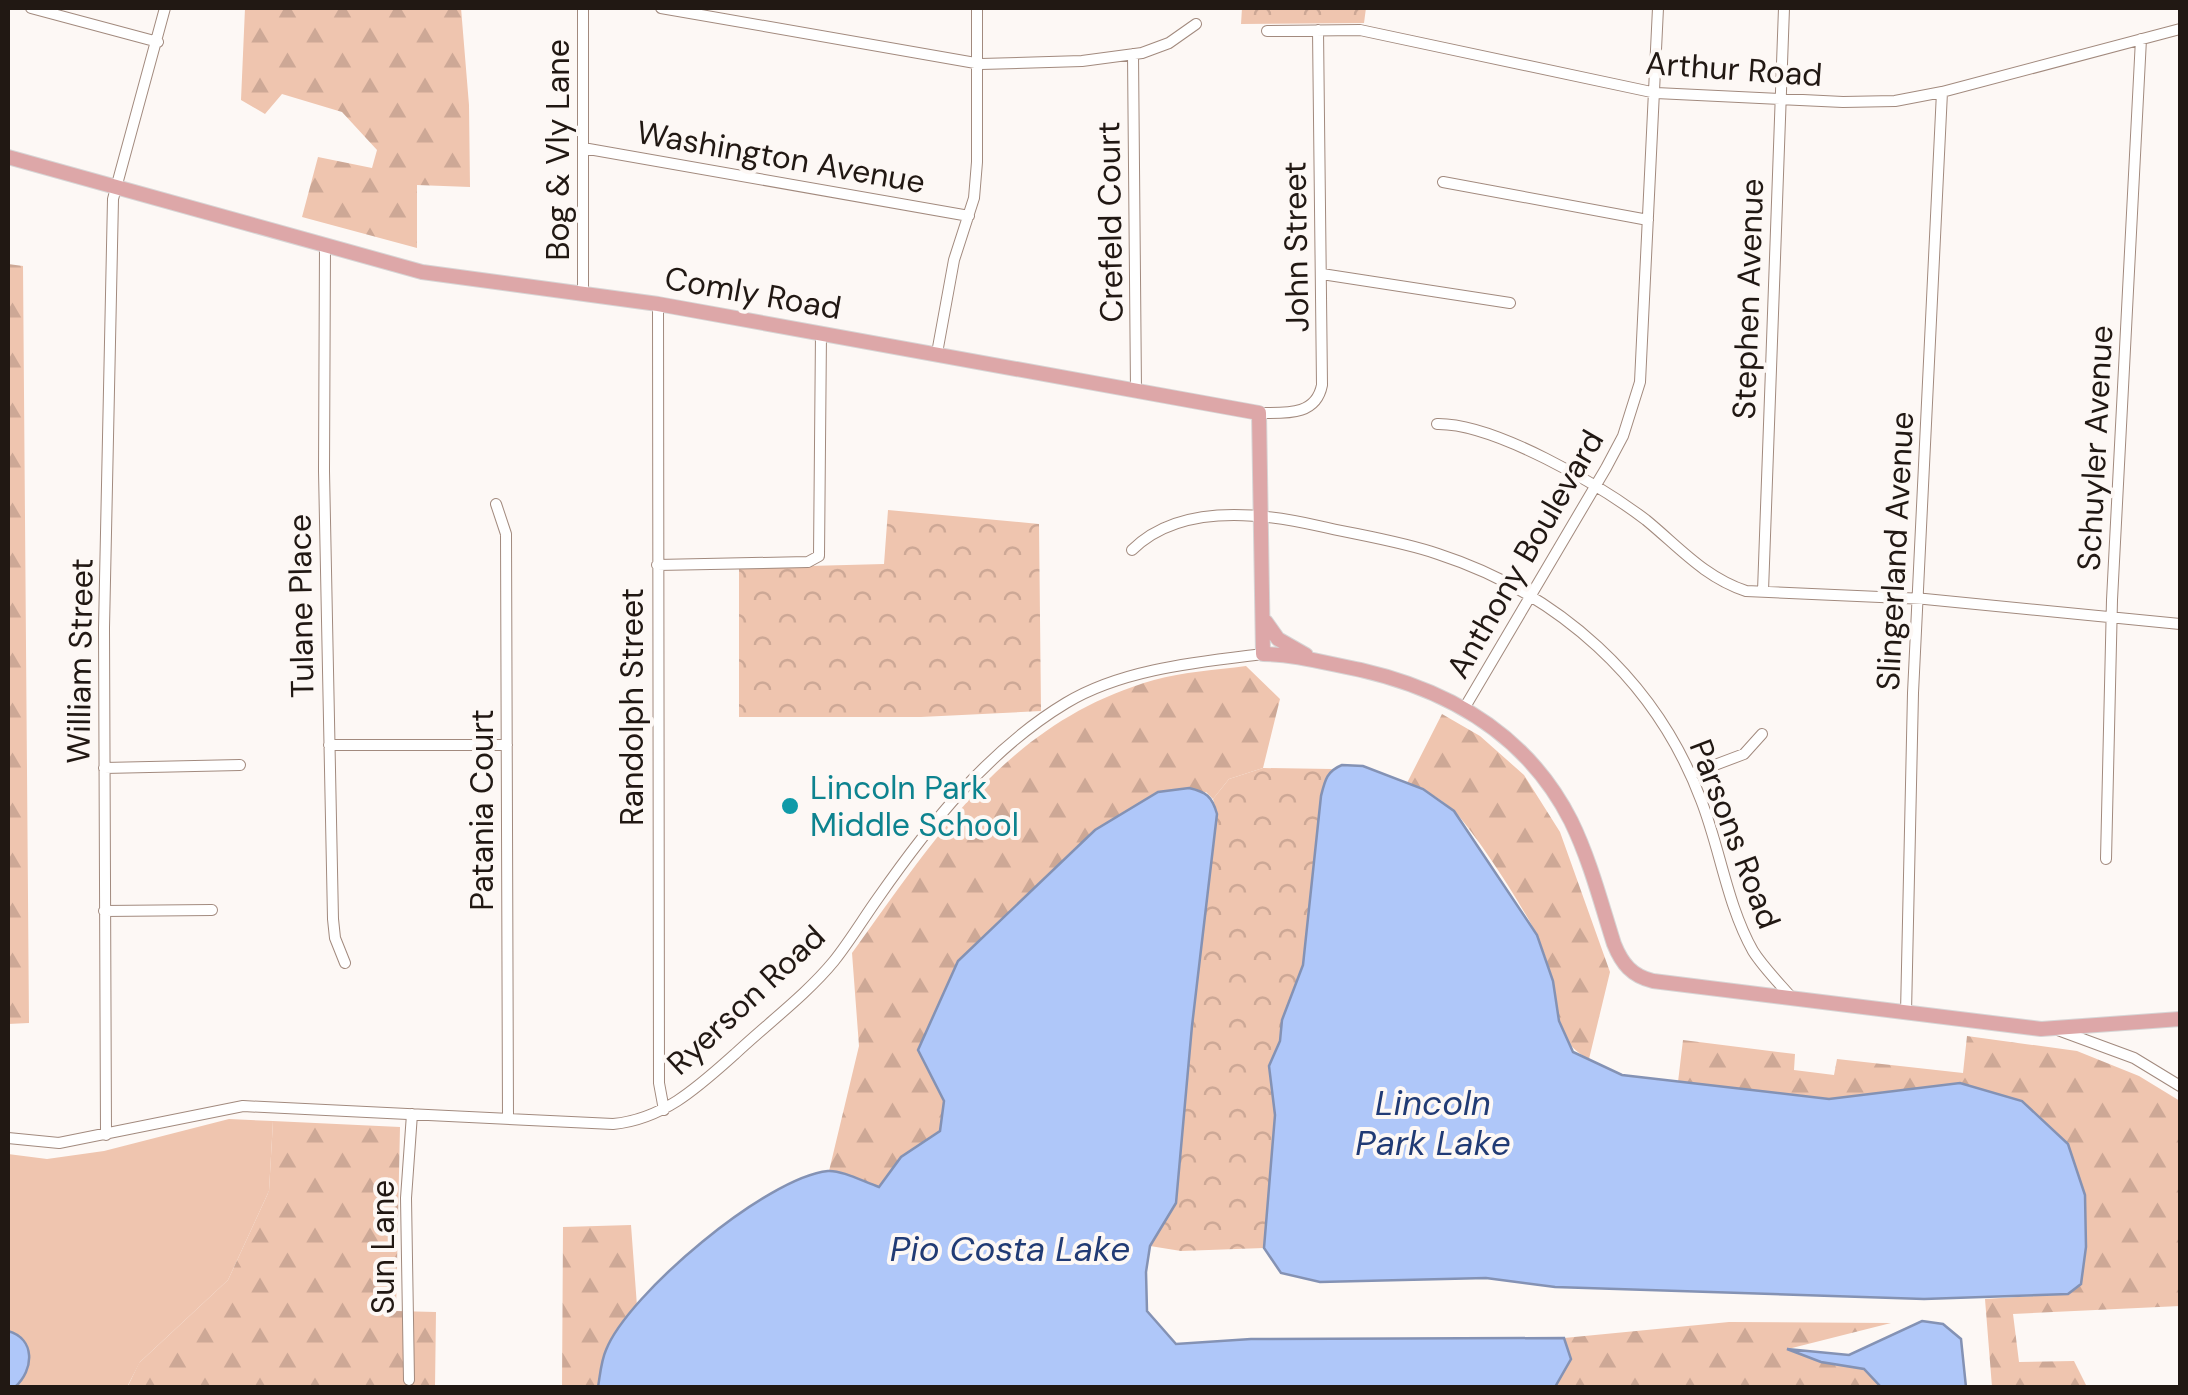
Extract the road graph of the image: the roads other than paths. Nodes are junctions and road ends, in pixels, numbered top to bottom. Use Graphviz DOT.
graph roads {
  1 [pos="30,8"];
  2 [pos="166,8"];
  3 [pos="583,8"];
  4 [pos="661,8"];
  5 [pos="977,8"];
  6 [pos="1658,8"];
  7 [pos="1784,8"];
  8 [pos="1196,24"];
  9 [pos="1266,30"];
  10 [pos="1318,30"];
  11 [pos="2180,30"];
  12 [pos="2141,39"];
  13 [pos="158,42"];
  14 [pos="1133,54"];
  15 [pos="978,63"];
  16 [pos="1942,92"];
  17 [pos="1653,93"];
  18 [pos="1781,99"];
  19 [pos="583,148"];
  20 [pos="8,157"];
  21 [pos="1443,182"];
  22 [pos="116,186"];
  23 [pos="970,216"];
  24 [pos="1648,220"];
  25 [pos="325,246"];
  26 [pos="1322,274"];
  27 [pos="582,293"];
  28 [pos="1510,302"];
  29 [pos="658,304"];
  30 [pos="821,332"];
  31 [pos="937,353"];
  32 [pos="1136,390"];
  33 [pos="1259,413"];
  34 [pos="1437,424"];
  35 [pos="1595,487"];
  36 [pos="496,504"];
  37 [pos="1261,518"];
  38 [pos="1132,550"];
  39 [pos="657,564"];
  40 [pos="1763,592"];
  41 [pos="1530,594"];
  42 [pos="1918,598"];
  43 [pos="1263,616"];
  44 [pos="2112,617"];
  45 [pos="2180,624"];
  46 [pos="1263,654"];
  47 [pos="1345,667"];
  48 [pos="1465,707"];
  49 [pos="1762,734"];
  50 [pos="329,745"];
  51 [pos="506,745"];
  52 [pos="240,765"];
  53 [pos="104,768"];
  54 [pos="1690,774"];
  55 [pos="2106,859"];
  56 [pos="212,910"];
  57 [pos="104,911"];
  58 [pos="345,963"];
  59 [pos="1792,999"];
  60 [pos="1906,1013"];
  61 [pos="2180,1019"];
  62 [pos="2057,1030"];
  63 [pos="2180,1086"];
  64 [pos="664,1110"];
  65 [pos="412,1114"];
  66 [pos="508,1118"];
  67 [pos="106,1135"];
  68 [pos="8,1138"];
  69 [pos="409,1380"];
  1 -- 13 [label="street"];
  2 -- 13 [label="street, William Street"];
  3 -- 19 [label="street, Bog & Vly Lane"];
  4 -- 15 [label="street"];
  5 -- 15 [label="street"];
  6 -- 17 [label="street, Anthony Boulevard"];
  7 -- 18 [label="street, Stephen Avenue"];
  8 -- 14 [label="street"];
  9 -- 10 [label="street, Arthur Road"];
  10 -- 17 [label="street, Arthur Road"];
  10 -- 26 [label="street, John Street"];
  11 -- 12 [label="street, Arthur Road"];
  12 -- 16 [label="street, Arthur Road"];
  12 -- 44 [label="street, Schuyler Avenue"];
  13 -- 22 [label="street, William Street"];
  14 -- 15 [label="street"];
  14 -- 32 [label="street, Crefeld Court"];
  15 -- 23 [label="street"];
  16 -- 18 [label="street, Arthur Road"];
  16 -- 42 [label="street, Slingerland Avenue"];
  17 -- 18 [label="street, Arthur Road"];
  17 -- 24 [label="street, Anthony Boulevard"];
  18 -- 40 [label="street, Stephen Avenue"];
  19 -- 23 [label="street, Washington Avenue"];
  19 -- 27 [label="street, Bog & Vly Lane"];
  20 -- 22 [label="main road, Comly Road"];
  21 -- 24 [label="street"];
  22 -- 25 [label="main road, Comly Road"];
  22 -- 53 [label="street, William Street"];
  23 -- 31 [label="street"];
  24 -- 35 [label="street, Anthony Boulevard"];
  25 -- 27 [label="main road, Comly Road"];
  25 -- 50 [label="street, Tulane Place"];
  26 -- 28 [label="street"];
  26 -- 33 [label="street, John Street"];
  27 -- 29 [label="main road, Comly Road"];
  29 -- 30 [label="main road, Comly Road"];
  29 -- 39 [label="street, Randolph Street"];
  30 -- 31 [label="main road, Comly Road"];
  30 -- 39 [label="street"];
  31 -- 32 [label="main road, Comly Road"];
  32 -- 33 [label="main road, Comly Road"];
  33 -- 37 [label="main road"];
  34 -- 35 [label="street"];
  35 -- 40 [label="street"];
  35 -- 41 [label="street, Anthony Boulevard"];
  36 -- 51 [label="street, Patania Court"];
  37 -- 38 [label="street, Parsons Road"];
  37 -- 41 [label="street, Parsons Road"];
  37 -- 43 [label="main road"];
  39 -- 64 [label="street, Randolph Street"];
  40 -- 42 [label="street"];
  41 -- 48 [label="street, Anthony Boulevard"];
  41 -- 54 [label="street, Parsons Road"];
  42 -- 44 [label="street"];
  42 -- 60 [label="street, Slingerland Avenue"];
  43 -- 46 [label="main road"];
  43 -- 47 [label="main road"];
  44 -- 45 [label="street"];
  44 -- 55 [label="street, Schuyler Avenue"];
  46 -- 47 [label="main road, Ryerson Road"];
  46 -- 64 [label="street, Ryerson Road"];
  47 -- 48 [label="main road, Ryerson Road"];
  48 -- 59 [label="main road, Ryerson Road"];
  49 -- 54 [label="street"];
  50 -- 51 [label="street"];
  50 -- 58 [label="street, Tulane Place"];
  51 -- 66 [label="street, Patania Court"];
  52 -- 53 [label="street"];
  53 -- 57 [label="street, William Street"];
  54 -- 59 [label="street, Parsons Road"];
  56 -- 57 [label="street"];
  57 -- 67 [label="street, William Street"];
  59 -- 60 [label="main road"];
  60 -- 62 [label="main road"];
  61 -- 62 [label="main road"];
  62 -- 63 [label="street"];
  64 -- 66 [label="street, Ryerson Road"];
  65 -- 66 [label="street, Ryerson Road"];
  65 -- 67 [label="street, Ryerson Road"];
  65 -- 69 [label="street, Sun Lane"];
  67 -- 68 [label="street, Ryerson Road"];
}
